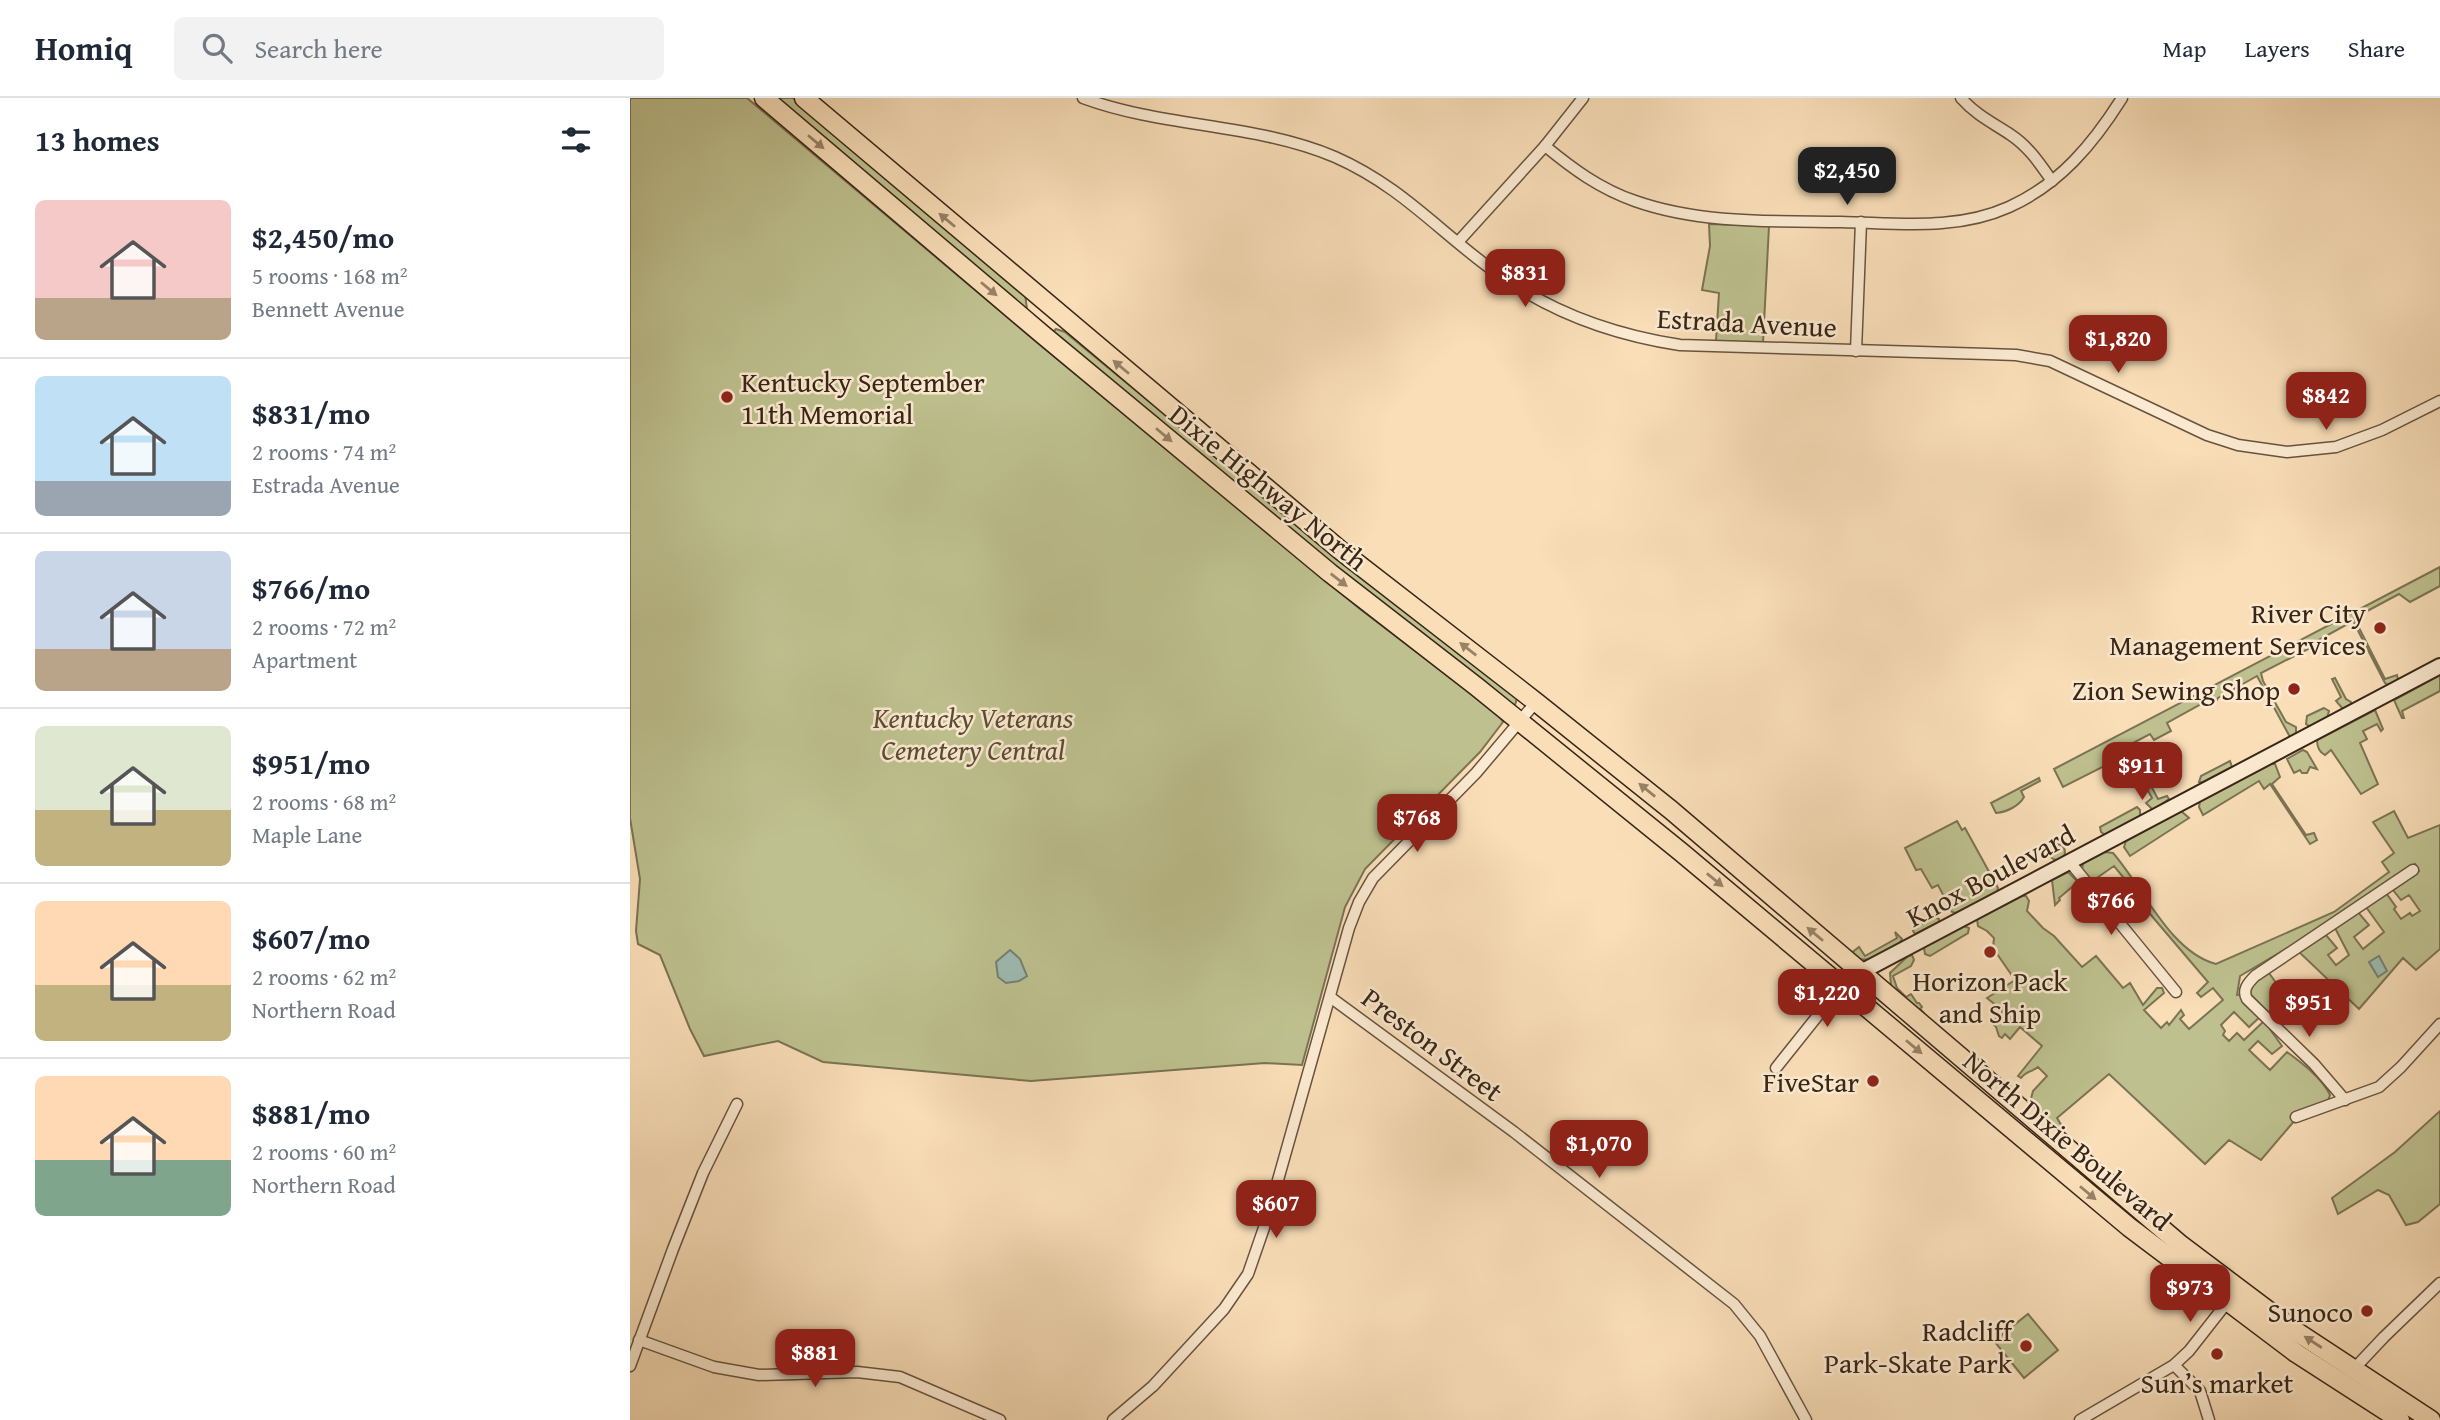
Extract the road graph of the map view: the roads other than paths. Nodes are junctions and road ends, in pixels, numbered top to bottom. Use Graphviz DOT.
graph roads {
  1 [pos="764,98"];
  2 [pos="804,98"];
  3 [pos="1083,98"];
  4 [pos="1583,98"];
  5 [pos="1961,98"];
  6 [pos="2122,98"];
  7 [pos="1545,146"];
  8 [pos="2052,181"];
  9 [pos="1861,222"];
  10 [pos="1458,242"];
  11 [pos="1856,351"];
  12 [pos="2440,401"];
  13 [pos="2440,666"];
  14 [pos="1536,702"];
  15 [pos="1519,722"];
  16 [pos="2069,861"];
  17 [pos="2413,870"];
  18 [pos="1765,891"];
  19 [pos="1749,908"];
  20 [pos="1861,972"];
  21 [pos="1843,986"];
  22 [pos="2176,992"];
  23 [pos="1330,997"];
  24 [pos="2440,1024"];
  25 [pos="1776,1068"];
  26 [pos="2345,1100"];
  27 [pos="737,1104"];
  28 [pos="2296,1117"];
  29 [pos="2440,1283"];
  30 [pos="2232,1295"];
  31 [pos="639,1340"];
  32 [pos="2174,1365"];
  33 [pos="630,1366"];
  34 [pos="2348,1377"];
  35 [pos="1000,1420"];
  36 [pos="1113,1420"];
  37 [pos="1806,1420"];
  38 [pos="2080,1420"];
  39 [pos="2209,1420"];
  40 [pos="2400,1420"];
  41 [pos="2431,1420"];
  1 -- 15 [label="highway, Dixie Highway North, one-way"];
  14 -- 2 [label="highway, Dixie Highway North, one-way"];
  3 -- 10 [label="street, Estrada Avenue"];
  4 -- 7 [label="street"];
  5 -- 8 [label="street"];
  6 -- 8 [label="street"];
  7 -- 9 [label="street"];
  7 -- 10 [label="street"];
  8 -- 9 [label="street"];
  9 -- 11 [label="street"];
  10 -- 11 [label="street, Estrada Avenue"];
  11 -- 12 [label="street, Estrada Avenue"];
  13 -- 16 [label="main road, Knox Boulevard"];
  14 -- 15 [label="street, Preston Street"];
  18 -- 14 [label="highway, Dixie Highway North, one-way"];
  15 -- 19 [label="highway, Dixie Highway North, one-way"];
  15 -- 23 [label="street, Preston Street"];
  16 -- 20 [label="main road, Knox Boulevard"];
  16 -- 22 [label="street"];
  17 -- 26 [label="street"];
  20 -- 18 [label="highway, North Dixie Boulevard, one-way"];
  19 -- 21 [label="highway, North Dixie Boulevard"];
  20 -- 21 [label="street"];
  20 -- 30 [label="highway, North Dixie Boulevard"];
  21 -- 25 [label="street"];
  21 -- 30 [label="highway, North Dixie Boulevard, one-way"];
  23 -- 36 [label="street"];
  23 -- 37 [label="street, Preston Street"];
  24 -- 26 [label="street"];
  26 -- 28 [label="street"];
  27 -- 31 [label="street"];
  29 -- 34 [label="street"];
  30 -- 32 [label="street"];
  30 -- 34 [label="highway, North Dixie Boulevard"];
  31 -- 33 [label="street"];
  31 -- 35 [label="street"];
  32 -- 38 [label="street"];
  32 -- 39 [label="street"];
  34 -- 40 [label="highway, North Dixie Boulevard"];
  34 -- 41 [label="highway, North Dixie Boulevard"];
}
